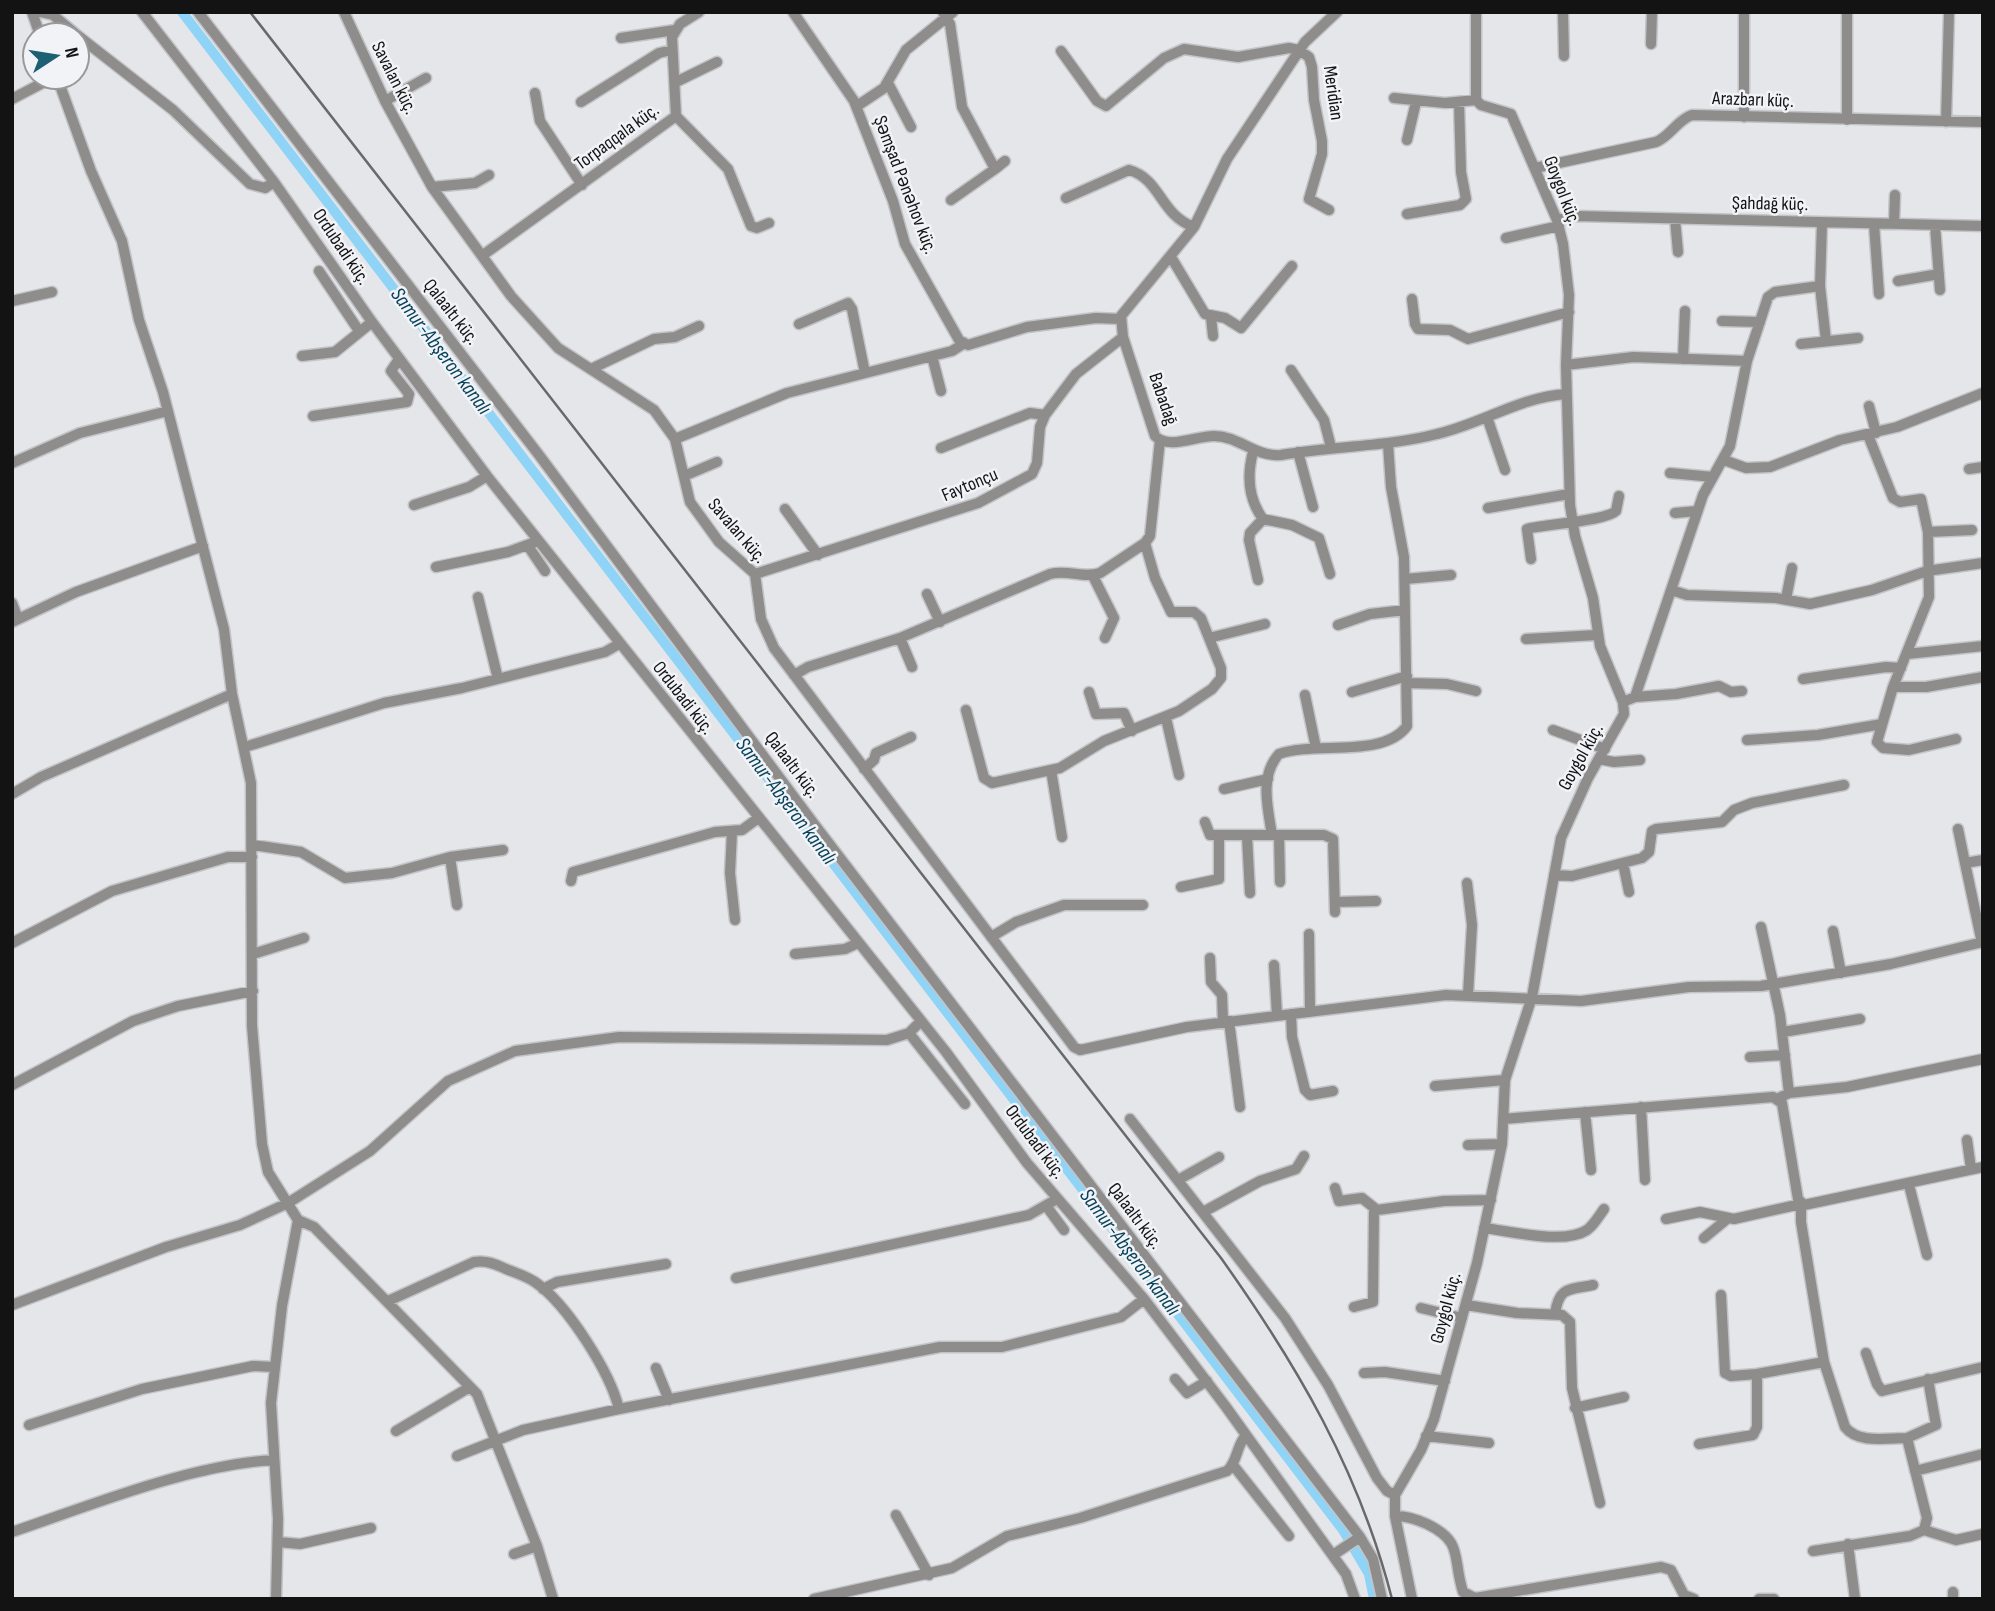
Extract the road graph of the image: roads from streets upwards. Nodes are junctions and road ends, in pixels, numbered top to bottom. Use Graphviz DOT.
graph roads {
  1 [pos="142,12"];
  2 [pos="198,12"];
  3 [pos="344,12"];
  4 [pos="699,12"];
  5 [pos="793,12"];
  6 [pos="1337,12"];
  7 [pos="1476,12"];
  8 [pos="1563,12"];
  9 [pos="1651,12"];
  10 [pos="1744,12"];
  11 [pos="1847,12"];
  12 [pos="1949,12"];
  13 [pos="36,13"];
  14 [pos="948,14"];
  15 [pos="60,21"];
  16 [pos="675,30"];
  17 [pos="621,38"];
  18 [pos="1651,44"];
  19 [pos="91,46"];
  20 [pos="672,50"];
  21 [pos="1299,50"];
  22 [pos="1061,51"];
  23 [pos="1564,56"];
  24 [pos="716,62"];
  25 [pos="426,78"];
  26 [pos="676,82"];
  27 [pos="888,83"];
  28 [pos="28,91"];
  29 [pos="60,91"];
  30 [pos="535,93"];
  31 [pos="1394,98"];
  32 [pos="12,99"];
  33 [pos="1476,100"];
  34 [pos="385,101"];
  35 [pos="582,102"];
  36 [pos="1416,102"];
  37 [pos="1459,102"];
  38 [pos="857,106"];
  39 [pos="676,116"];
  40 [pos="1744,117"];
  41 [pos="1847,120"];
  42 [pos="1946,122"];
  43 [pos="1983,122"];
  44 [pos="911,127"];
  45 [pos="1407,140"];
  46 [pos="1005,161"];
  47 [pos="1535,168"];
  48 [pos="995,169"];
  49 [pos="489,175"];
  50 [pos="274,182"];
  51 [pos="582,184"];
  52 [pos="432,187"];
  53 [pos="1895,195"];
  54 [pos="1066,198"];
  55 [pos="951,200"];
  56 [pos="1329,210"];
  57 [pos="1407,214"];
  58 [pos="1675,219"];
  59 [pos="769,223"];
  60 [pos="1558,223"];
  61 [pos="1822,223"];
  62 [pos="1874,224"];
  63 [pos="1894,224"];
  64 [pos="1935,225"];
  65 [pos="1983,226"];
  66 [pos="1194,227"];
  67 [pos="1506,237"];
  68 [pos="1678,252"];
  69 [pos="483,255"];
  70 [pos="1171,257"];
  71 [pos="1292,266"];
  72 [pos="318,271"];
  73 [pos="1939,274"];
  74 [pos="1898,281"];
  75 [pos="1820,286"];
  76 [pos="1940,290"];
  77 [pos="52,292"];
  78 [pos="1879,294"];
  79 [pos="1412,299"];
  80 [pos="12,301"];
  81 [pos="1685,311"];
  82 [pos="1569,312"];
  83 [pos="1211,317"];
  84 [pos="1120,319"];
  85 [pos="1722,321"];
  86 [pos="1760,322"];
  87 [pos="372,323"];
  88 [pos="799,324"];
  89 [pos="699,326"];
  90 [pos="359,331"];
  91 [pos="1213,336"];
  92 [pos="1123,337"];
  93 [pos="1858,338"];
  94 [pos="1826,341"];
  95 [pos="963,344"];
  96 [pos="1801,344"];
  97 [pos="302,356"];
  98 [pos="932,356"];
  99 [pos="399,359"];
  100 [pos="1683,359"];
  101 [pos="1747,361"];
  102 [pos="1566,366"];
  103 [pos="593,368"];
  104 [pos="1291,370"];
  105 [pos="865,373"];
  106 [pos="941,391"];
  107 [pos="1983,393"];
  108 [pos="1566,394"];
  109 [pos="1869,405"];
  110 [pos="168,411"];
  111 [pos="313,415"];
  112 [pos="1045,415"];
  113 [pos="1487,417"];
  114 [pos="1872,434"];
  115 [pos="675,439"];
  116 [pos="1160,440"];
  117 [pos="1388,444"];
  118 [pos="1332,447"];
  119 [pos="941,448"];
  120 [pos="12,449"];
  121 [pos="1253,452"];
  122 [pos="1298,452"];
  123 [pos="1724,460"];
  124 [pos="15,462"];
  125 [pos="717,462"];
  126 [pos="1983,467"];
  127 [pos="1969,469"];
  128 [pos="1505,470"];
  129 [pos="1670,473"];
  130 [pos="487,475"];
  131 [pos="684,476"];
  132 [pos="1713,477"];
  133 [pos="1569,494"];
  134 [pos="1619,496"];
  135 [pos="414,505"];
  136 [pos="1313,507"];
  137 [pos="1488,508"];
  138 [pos="785,509"];
  139 [pos="1696,511"];
  140 [pos="1675,513"];
  141 [pos="1263,519"];
  142 [pos="1572,521"];
  143 [pos="1972,530"];
  144 [pos="1928,532"];
  145 [pos="533,543"];
  146 [pos="1145,543"];
  147 [pos="203,546"];
  148 [pos="818,555"];
  149 [pos="1531,559"];
  150 [pos="1983,563"];
  151 [pos="436,567"];
  152 [pos="1792,568"];
  153 [pos="545,570"];
  154 [pos="1927,571"];
  155 [pos="1330,573"];
  156 [pos="755,574"];
  157 [pos="1451,575"];
  158 [pos="1093,576"];
  159 [pos="1405,579"];
  160 [pos="1258,580"];
  161 [pos="1671,590"];
  162 [pos="927,594"];
  163 [pos="478,597"];
  164 [pos="1786,599"];
  165 [pos="12,603"];
  166 [pos="1405,610"];
  167 [pos="15,621"];
  168 [pos="940,622"];
  169 [pos="1265,624"];
  170 [pos="1338,625"];
  171 [pos="1597,635"];
  172 [pos="900,638"];
  173 [pos="1105,638"];
  174 [pos="1209,638"];
  175 [pos="1526,639"];
  176 [pos="619,644"];
  177 [pos="1983,646"];
  178 [pos="1907,654"];
  179 [pos="912,667"];
  180 [pos="1901,668"];
  181 [pos="794,675"];
  182 [pos="1983,677"];
  183 [pos="498,679"];
  184 [pos="1407,679"];
  185 [pos="1803,679"];
  186 [pos="1893,687"];
  187 [pos="1476,691"];
  188 [pos="1742,691"];
  189 [pos="1089,692"];
  190 [pos="1352,692"];
  191 [pos="232,694"];
  192 [pos="1305,695"];
  193 [pos="1635,697"];
  194 [pos="1623,702"];
  195 [pos="965,710"];
  196 [pos="1166,718"];
  197 [pos="1882,724"];
  198 [pos="1553,730"];
  199 [pos="1132,731"];
  200 [pos="911,737"];
  201 [pos="1956,739"];
  202 [pos="1747,740"];
  203 [pos="245,747"];
  204 [pos="1316,748"];
  205 [pos="1605,749"];
  206 [pos="1599,759"];
  207 [pos="1640,760"];
  208 [pos="864,769"];
  209 [pos="1051,770"];
  210 [pos="1179,775"];
  211 [pos="1268,779"];
  212 [pos="1844,785"];
  213 [pos="1224,789"];
  214 [pos="12,794"];
  215 [pos="757,819"];
  216 [pos="1205,822"];
  217 [pos="1958,829"];
  218 [pos="733,832"];
  219 [pos="1219,835"];
  220 [pos="1275,835"];
  221 [pos="1247,836"];
  222 [pos="1062,837"];
  223 [pos="253,845"];
  224 [pos="503,850"];
  225 [pos="450,856"];
  226 [pos="252,857"];
  227 [pos="1983,860"];
  228 [pos="1623,863"];
  229 [pos="1965,863"];
  230 [pos="1554,875"];
  231 [pos="570,881"];
  232 [pos="1280,882"];
  233 [pos="1467,883"];
  234 [pos="1181,887"];
  235 [pos="1629,892"];
  236 [pos="1250,893"];
  237 [pos="1376,901"];
  238 [pos="457,905"];
  239 [pos="1143,905"];
  240 [pos="735,920"];
  241 [pos="1762,927"];
  242 [pos="1833,931"];
  243 [pos="1309,934"];
  244 [pos="991,937"];
  245 [pos="304,938"];
  246 [pos="12,943"];
  247 [pos="858,943"];
  248 [pos="1982,943"];
  249 [pos="253,954"];
  250 [pos="795,954"];
  251 [pos="1210,958"];
  252 [pos="1275,965"];
  253 [pos="1841,973"];
  254 [pos="1775,984"];
  255 [pos="253,991"];
  256 [pos="1468,995"];
  257 [pos="1532,998"];
  258 [pos="1310,1012"];
  259 [pos="1292,1014"];
  260 [pos="1277,1015"];
  261 [pos="1860,1019"];
  262 [pos="921,1021"];
  263 [pos="1226,1021"];
  264 [pos="1783,1032"];
  265 [pos="909,1033"];
  266 [pos="1784,1055"];
  267 [pos="1750,1058"];
  268 [pos="1983,1059"];
  269 [pos="1505,1080"];
  270 [pos="12,1085"];
  271 [pos="1435,1086"];
  272 [pos="1333,1091"];
  273 [pos="1784,1096"];
  274 [pos="965,1104"];
  275 [pos="1240,1107"];
  276 [pos="1641,1107"];
  277 [pos="1585,1112"];
  278 [pos="1130,1119"];
  279 [pos="1503,1119"];
  280 [pos="1967,1140"];
  281 [pos="1502,1144"];
  282 [pos="1468,1145"];
  283 [pos="1304,1156"];
  284 [pos="1219,1157"];
  285 [pos="1983,1167"];
  286 [pos="1591,1170"];
  287 [pos="1971,1170"];
  288 [pos="1178,1180"];
  289 [pos="1645,1181"];
  290 [pos="1909,1185"];
  291 [pos="1335,1188"];
  292 [pos="1057,1199"];
  293 [pos="1491,1200"];
  294 [pos="288,1203"];
  295 [pos="1801,1204"];
  296 [pos="1046,1207"];
  297 [pos="1374,1209"];
  298 [pos="1604,1209"];
  299 [pos="1205,1211"];
  300 [pos="1666,1219"];
  301 [pos="1727,1219"];
  302 [pos="298,1220"];
  303 [pos="1484,1228"];
  304 [pos="1064,1230"];
  305 [pos="1704,1238"];
  306 [pos="1927,1255"];
  307 [pos="666,1264"];
  308 [pos="736,1278"];
  309 [pos="1594,1285"];
  310 [pos="544,1289"];
  311 [pos="1721,1295"];
  312 [pos="1143,1299"];
  313 [pos="388,1301"];
  314 [pos="12,1305"];
  315 [pos="1466,1305"];
  316 [pos="1354,1307"];
  317 [pos="1421,1308"];
  318 [pos="1555,1314"];
  319 [pos="1462,1318"];
  320 [pos="1866,1353"];
  321 [pos="1824,1362"];
  322 [pos="274,1367"];
  323 [pos="1983,1367"];
  324 [pos="656,1368"];
  325 [pos="1364,1373"];
  326 [pos="1757,1374"];
  327 [pos="1175,1379"];
  328 [pos="1928,1379"];
  329 [pos="1207,1381"];
  330 [pos="1445,1381"];
  331 [pos="470,1387"];
  332 [pos="1624,1397"];
  333 [pos="669,1400"];
  334 [pos="620,1409"];
  335 [pos="1575,1409"];
  336 [pos="29,1425"];
  337 [pos="396,1432"];
  338 [pos="1246,1435"];
  339 [pos="1426,1436"];
  340 [pos="1907,1438"];
  341 [pos="495,1440"];
  342 [pos="1489,1443"];
  343 [pos="1699,1444"];
  344 [pos="1983,1454"];
  345 [pos="457,1456"];
  346 [pos="273,1460"];
  347 [pos="1233,1465"];
  348 [pos="1915,1471"];
  349 [pos="1395,1495"];
  350 [pos="1600,1503"];
  351 [pos="895,1515"];
  352 [pos="1395,1516"];
  353 [pos="370,1528"];
  354 [pos="1924,1530"];
  355 [pos="12,1532"];
  356 [pos="1983,1534"];
  357 [pos="1289,1536"];
  358 [pos="1360,1537"];
  359 [pos="278,1542"];
  360 [pos="1848,1544"];
  361 [pos="537,1546"];
  362 [pos="1814,1551"];
  363 [pos="514,1554"];
  364 [pos="1333,1555"];
  365 [pos="929,1575"];
  366 [pos="276,1599"];
  367 [pos="552,1599"];
  368 [pos="814,1599"];
  369 [pos="1355,1599"];
  370 [pos="1382,1599"];
  371 [pos="1412,1599"];
  372 [pos="1694,1599"];
  373 [pos="1759,1599"];
  374 [pos="1774,1599"];
  375 [pos="1855,1599"];
  1 -- 50 [label="street, Ordubadi küç."];
  2 -- 358 [label="street, Qalaaltı küç."];
  3 -- 34 [label="street, Savalan küç."];
  4 -- 16 [label="street"];
  5 -- 38 [label="street, Şəmşad Pənəhov küç."];
  6 -- 21 [label="street"];
  7 -- 33 [label="street"];
  8 -- 23 [label="street"];
  9 -- 18 [label="street"];
  10 -- 40 [label="street"];
  11 -- 41 [label="street"];
  12 -- 42 [label="street"];
  13 -- 15 [label="street"];
  14 -- 27 [label="street"];
  14 -- 48 [label="street"];
  16 -- 17 [label="street"];
  16 -- 20 [label="street, Torpaqqala küç."];
  19 -- 50 [label="street"];
  20 -- 26 [label="street, Torpaqqala küç."];
  20 -- 35 [label="street"];
  21 -- 22 [label="street, Meridian"];
  21 -- 56 [label="street, Meridian"];
  21 -- 66 [label="street"];
  24 -- 26 [label="street"];
  25 -- 34 [label="street"];
  26 -- 39 [label="street, Torpaqqala küç."];
  27 -- 38 [label="street"];
  27 -- 44 [label="street"];
  28 -- 32 [label="street"];
  29 -- 110 [label="street"];
  30 -- 51 [label="street"];
  31 -- 36 [label="street"];
  33 -- 37 [label="street"];
  33 -- 47 [label="street, Goygol küç."];
  34 -- 52 [label="street, Savalan küç."];
  36 -- 37 [label="street"];
  36 -- 45 [label="street"];
  37 -- 57 [label="street"];
  38 -- 95 [label="street, Şəmşad Pənəhov küç."];
  39 -- 51 [label="street, Torpaqqala küç."];
  39 -- 59 [label="street"];
  40 -- 41 [label="street, Arazbarı küç."];
  40 -- 47 [label="street, Arazbarı küç."];
  41 -- 42 [label="street, Arazbarı küç."];
  42 -- 43 [label="street, Arazbarı küç."];
  46 -- 48 [label="street"];
  47 -- 60 [label="street, Goygol küç."];
  48 -- 55 [label="street"];
  49 -- 52 [label="street"];
  50 -- 87 [label="street, Ordubadi küç."];
  51 -- 69 [label="street, Torpaqqala küç."];
  52 -- 69 [label="street, Savalan küç."];
  53 -- 63 [label="street"];
  54 -- 66 [label="street"];
  58 -- 60 [label="street, Şahdağ küç."];
  58 -- 61 [label="street, Şahdağ küç."];
  58 -- 68 [label="street"];
  60 -- 67 [label="street, Şahdağ küç."];
  60 -- 82 [label="street, Goygol küç."];
  61 -- 62 [label="street, Şahdağ küç."];
  61 -- 75 [label="street"];
  62 -- 63 [label="street, Şahdağ küç."];
  62 -- 78 [label="street"];
  63 -- 64 [label="street, Şahdağ küç."];
  64 -- 65 [label="street, Şahdağ küç."];
  64 -- 73 [label="street"];
  66 -- 70 [label="street"];
  69 -- 103 [label="street, Savalan küç."];
  70 -- 83 [label="street"];
  70 -- 84 [label="street"];
  71 -- 83 [label="street"];
  72 -- 90 [label="street"];
  73 -- 74 [label="street"];
  73 -- 76 [label="street"];
  75 -- 86 [label="street"];
  75 -- 94 [label="street"];
  77 -- 80 [label="street"];
  79 -- 82 [label="street"];
  81 -- 100 [label="street"];
  82 -- 102 [label="street, Goygol küç."];
  83 -- 91 [label="street"];
  84 -- 92 [label="street, Babadağ"];
  84 -- 95 [label="street"];
  85 -- 86 [label="street"];
  86 -- 101 [label="street"];
  87 -- 90 [label="street"];
  87 -- 99 [label="street, Ordubadi küç."];
  88 -- 105 [label="street"];
  89 -- 103 [label="street"];
  90 -- 97 [label="street"];
  92 -- 112 [label="street, Faytonçu"];
  92 -- 116 [label="street, Babadağ"];
  93 -- 94 [label="street"];
  94 -- 96 [label="street"];
  95 -- 98 [label="street"];
  98 -- 105 [label="street"];
  98 -- 106 [label="street"];
  99 -- 111 [label="street"];
  99 -- 130 [label="street, Ordubadi küç."];
  100 -- 101 [label="street"];
  100 -- 102 [label="street"];
  101 -- 123 [label="street"];
  102 -- 108 [label="street, Goygol küç."];
  103 -- 115 [label="street, Savalan küç."];
  104 -- 118 [label="street"];
  105 -- 115 [label="street"];
  107 -- 114 [label="street"];
  108 -- 113 [label="street, Babadağ"];
  108 -- 133 [label="street, Goygol küç."];
  109 -- 114 [label="street"];
  110 -- 124 [label="street"];
  110 -- 147 [label="street"];
  112 -- 119 [label="street"];
  112 -- 148 [label="street, Faytonçu"];
  113 -- 117 [label="street, Babadağ"];
  113 -- 128 [label="street"];
  114 -- 123 [label="street"];
  114 -- 144 [label="street"];
  115 -- 131 [label="street, Savalan küç."];
  116 -- 121 [label="street, Babadağ"];
  116 -- 146 [label="street"];
  117 -- 118 [label="street, Babadağ"];
  117 -- 159 [label="street"];
  118 -- 122 [label="street, Babadağ"];
  120 -- 124 [label="street"];
  121 -- 122 [label="street, Babadağ"];
  121 -- 141 [label="street"];
  122 -- 136 [label="street"];
  123 -- 132 [label="street"];
  125 -- 131 [label="street"];
  126 -- 127 [label="street"];
  129 -- 132 [label="street"];
  130 -- 135 [label="street"];
  130 -- 145 [label="street, Ordubadi küç."];
  131 -- 156 [label="street, Savalan küç."];
  132 -- 139 [label="street"];
  133 -- 137 [label="street"];
  133 -- 142 [label="street, Goygol küç."];
  134 -- 142 [label="street"];
  138 -- 148 [label="street"];
  139 -- 140 [label="street"];
  139 -- 161 [label="street"];
  141 -- 155 [label="street"];
  141 -- 160 [label="street"];
  142 -- 149 [label="street"];
  142 -- 171 [label="street, Goygol küç."];
  143 -- 144 [label="street"];
  144 -- 154 [label="street"];
  145 -- 151 [label="street"];
  145 -- 153 [label="street"];
  145 -- 176 [label="street, Ordubadi küç."];
  146 -- 158 [label="street"];
  146 -- 174 [label="street"];
  147 -- 167 [label="street"];
  147 -- 191 [label="street"];
  148 -- 156 [label="street, Faytonçu"];
  150 -- 154 [label="street"];
  152 -- 164 [label="street"];
  154 -- 164 [label="street"];
  154 -- 178 [label="street"];
  156 -- 181 [label="street, Savalan küç."];
  157 -- 159 [label="street"];
  158 -- 168 [label="street"];
  158 -- 173 [label="street"];
  159 -- 166 [label="street"];
  161 -- 164 [label="street"];
  161 -- 193 [label="street"];
  162 -- 168 [label="street"];
  163 -- 183 [label="street"];
  165 -- 167 [label="street"];
  166 -- 170 [label="street"];
  166 -- 184 [label="street"];
  168 -- 172 [label="street"];
  169 -- 174 [label="street"];
  171 -- 175 [label="street"];
  171 -- 194 [label="street, Goygol küç."];
  172 -- 179 [label="street"];
  172 -- 181 [label="street"];
  174 -- 196 [label="street"];
  176 -- 183 [label="street"];
  176 -- 215 [label="street, Ordubadi küç."];
  177 -- 178 [label="street"];
  178 -- 180 [label="street"];
  180 -- 185 [label="street"];
  180 -- 186 [label="street"];
  181 -- 208 [label="street, Savalan küç."];
  182 -- 186 [label="street"];
  183 -- 203 [label="street"];
  184 -- 187 [label="street"];
  184 -- 190 [label="street"];
  184 -- 204 [label="street"];
  186 -- 197 [label="street"];
  188 -- 193 [label="street"];
  189 -- 199 [label="street"];
  191 -- 203 [label="street"];
  191 -- 214 [label="street"];
  192 -- 204 [label="street"];
  193 -- 194 [label="street"];
  194 -- 205 [label="street, Goygol küç."];
  195 -- 209 [label="street"];
  196 -- 199 [label="street"];
  196 -- 210 [label="street"];
  197 -- 201 [label="street"];
  197 -- 202 [label="street"];
  198 -- 205 [label="street"];
  199 -- 209 [label="street"];
  200 -- 208 [label="street"];
  203 -- 223 [label="street"];
  204 -- 211 [label="street"];
  205 -- 206 [label="street, Goygol küç."];
  206 -- 207 [label="street"];
  206 -- 230 [label="street, Goygol küç."];
  208 -- 244 [label="street, Savalan küç."];
  209 -- 222 [label="street"];
  211 -- 213 [label="street"];
  211 -- 220 [label="street"];
  212 -- 228 [label="street"];
  215 -- 218 [label="street"];
  215 -- 247 [label="street, Ordubadi küç."];
  216 -- 219 [label="street"];
  217 -- 229 [label="street"];
  218 -- 231 [label="street"];
  218 -- 240 [label="street"];
  219 -- 221 [label="street"];
  219 -- 234 [label="street"];
  220 -- 221 [label="street"];
  220 -- 232 [label="street"];
  220 -- 237 [label="street"];
  221 -- 236 [label="street"];
  223 -- 225 [label="street"];
  223 -- 226 [label="street"];
  224 -- 225 [label="street"];
  225 -- 238 [label="street"];
  226 -- 246 [label="street"];
  226 -- 249 [label="street"];
  227 -- 229 [label="street"];
  228 -- 230 [label="street"];
  228 -- 235 [label="street"];
  229 -- 248 [label="street"];
  230 -- 257 [label="street, Goygol küç."];
  233 -- 256 [label="street"];
  239 -- 244 [label="street"];
  241 -- 254 [label="street"];
  242 -- 253 [label="street"];
  243 -- 258 [label="street"];
  244 -- 263 [label="street, Savalan küç."];
  245 -- 249 [label="street"];
  247 -- 250 [label="street"];
  247 -- 262 [label="street, Ordubadi küç."];
  248 -- 253 [label="street"];
  249 -- 255 [label="street"];
  251 -- 263 [label="street"];
  252 -- 260 [label="street"];
  253 -- 254 [label="street"];
  254 -- 257 [label="street"];
  254 -- 264 [label="street"];
  255 -- 270 [label="street"];
  255 -- 294 [label="street"];
  256 -- 257 [label="street"];
  256 -- 258 [label="street"];
  257 -- 269 [label="street, Goygol küç."];
  258 -- 259 [label="street"];
  259 -- 260 [label="street"];
  259 -- 272 [label="street"];
  260 -- 263 [label="street"];
  261 -- 264 [label="street"];
  262 -- 265 [label="street"];
  262 -- 292 [label="street, Ordubadi küç."];
  263 -- 275 [label="street"];
  264 -- 266 [label="street"];
  265 -- 274 [label="street"];
  265 -- 294 [label="street"];
  266 -- 267 [label="street"];
  266 -- 273 [label="street"];
  268 -- 273 [label="street"];
  269 -- 271 [label="street"];
  269 -- 279 [label="street, Goygol küç."];
  273 -- 276 [label="street"];
  273 -- 295 [label="street"];
  276 -- 277 [label="street"];
  276 -- 289 [label="street"];
  277 -- 279 [label="street"];
  277 -- 286 [label="street"];
  278 -- 288 [label="street"];
  279 -- 281 [label="street, Goygol küç."];
  280 -- 287 [label="street"];
  281 -- 282 [label="street"];
  281 -- 293 [label="street, Goygol küç."];
  283 -- 299 [label="street"];
  284 -- 288 [label="street"];
  285 -- 287 [label="street"];
  287 -- 290 [label="street"];
  288 -- 299 [label="street"];
  290 -- 295 [label="street"];
  290 -- 306 [label="street"];
  291 -- 297 [label="street"];
  292 -- 296 [label="street"];
  292 -- 312 [label="street, Ordubadi küç."];
  293 -- 297 [label="street"];
  293 -- 303 [label="street, Goygol küç."];
  294 -- 302 [label="street"];
  294 -- 314 [label="street"];
  295 -- 301 [label="street"];
  295 -- 321 [label="street"];
  296 -- 304 [label="street"];
  296 -- 308 [label="street"];
  297 -- 316 [label="street"];
  298 -- 303 [label="street"];
  299 -- 349 [label="street"];
  300 -- 301 [label="street"];
  301 -- 305 [label="street"];
  302 -- 313 [label="street"];
  302 -- 322 [label="street"];
  303 -- 315 [label="street, Goygol küç."];
  307 -- 310 [label="street"];
  309 -- 318 [label="street"];
  310 -- 313 [label="street"];
  310 -- 334 [label="street"];
  311 -- 326 [label="street"];
  312 -- 329 [label="street, Ordubadi küç."];
  312 -- 333 [label="street"];
  313 -- 331 [label="street"];
  315 -- 318 [label="street"];
  315 -- 319 [label="street, Goygol küç."];
  317 -- 319 [label="street"];
  318 -- 335 [label="street"];
  319 -- 330 [label="street, Goygol küç."];
  320 -- 328 [label="street"];
  321 -- 326 [label="street"];
  321 -- 340 [label="street"];
  322 -- 336 [label="street"];
  322 -- 346 [label="street"];
  323 -- 328 [label="street"];
  324 -- 333 [label="street"];
  325 -- 330 [label="street"];
  326 -- 343 [label="street"];
  327 -- 329 [label="street"];
  328 -- 340 [label="street"];
  329 -- 338 [label="street, Ordubadi küç."];
  330 -- 339 [label="street, Goygol küç."];
  331 -- 337 [label="street"];
  331 -- 341 [label="street"];
  332 -- 335 [label="street"];
  333 -- 334 [label="street"];
  334 -- 341 [label="street"];
  335 -- 350 [label="street"];
  338 -- 347 [label="street"];
  338 -- 364 [label="street, Ordubadi küç."];
  339 -- 342 [label="street"];
  339 -- 349 [label="street, Goygol küç."];
  340 -- 348 [label="street"];
  341 -- 345 [label="street"];
  341 -- 361 [label="street"];
  344 -- 348 [label="street"];
  346 -- 355 [label="street"];
  346 -- 359 [label="street"];
  347 -- 357 [label="street"];
  347 -- 365 [label="street"];
  348 -- 354 [label="street"];
  349 -- 352 [label="street"];
  351 -- 365 [label="street"];
  352 -- 371 [label="street"];
  352 -- 372 [label="street"];
  353 -- 359 [label="street"];
  354 -- 356 [label="street"];
  354 -- 360 [label="street"];
  358 -- 364 [label="street"];
  358 -- 370 [label="street, Qalaaltı küç."];
  359 -- 366 [label="street"];
  360 -- 362 [label="street"];
  360 -- 375 [label="street"];
  361 -- 363 [label="street"];
  361 -- 367 [label="street"];
  364 -- 369 [label="street, Ordubadi küç."];
  365 -- 368 [label="street"];
  373 -- 374 [label="street"];
}
